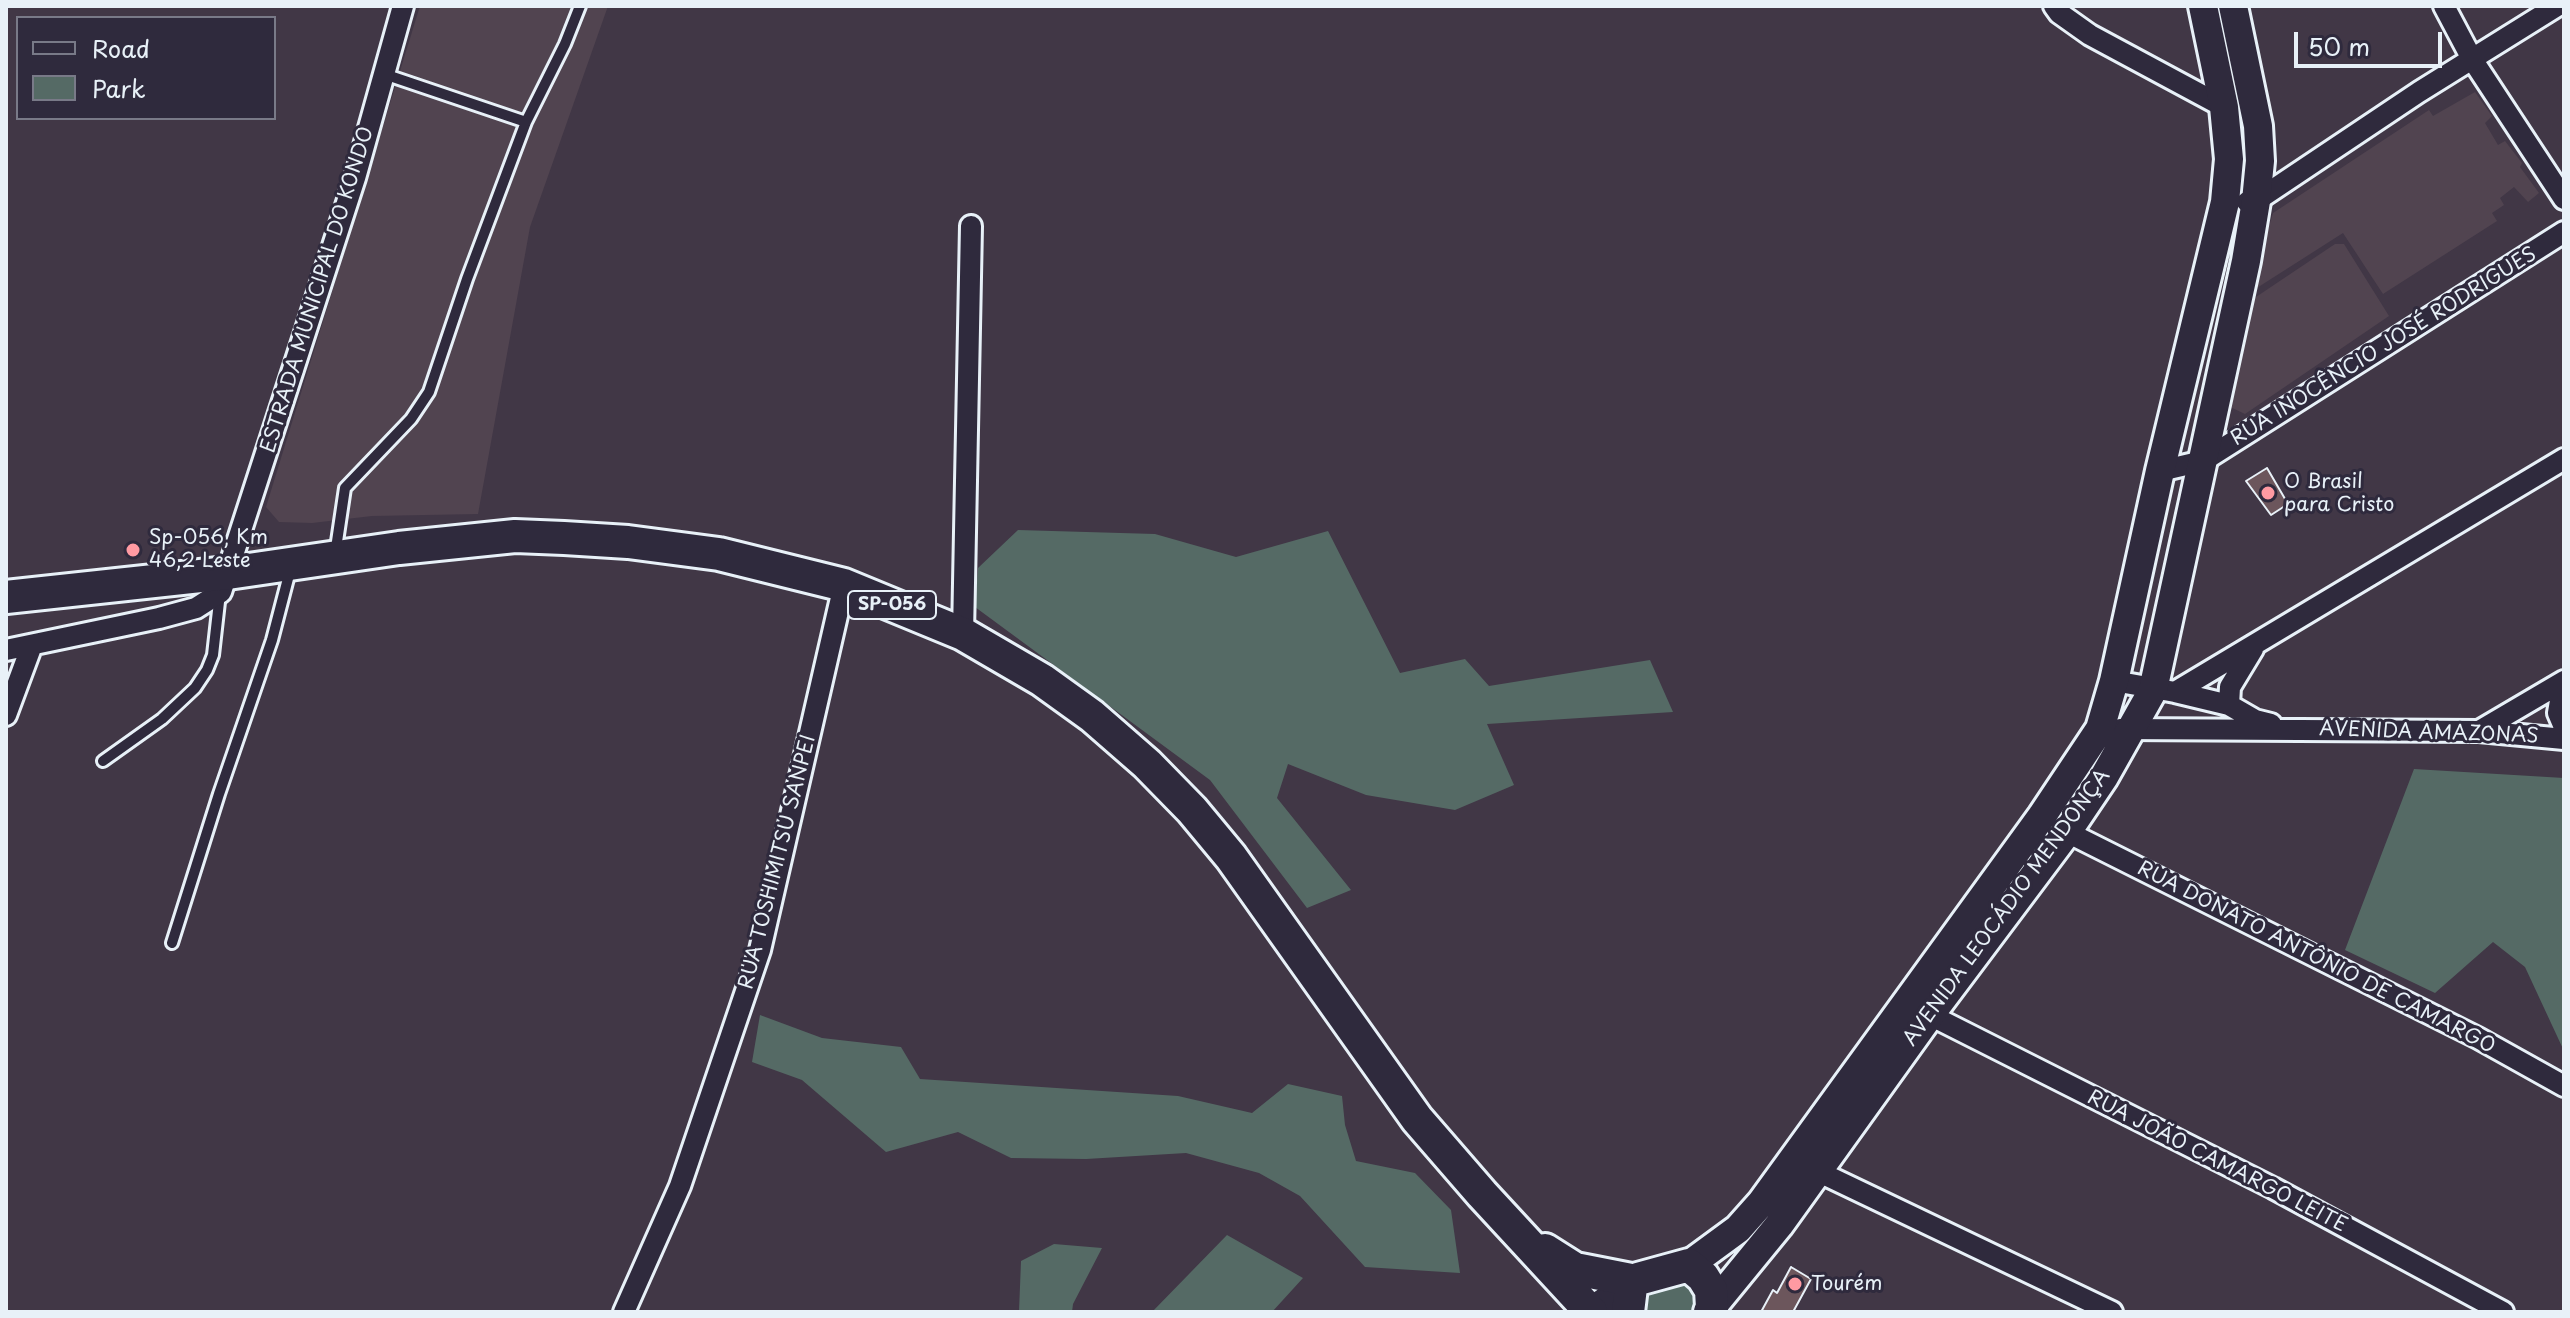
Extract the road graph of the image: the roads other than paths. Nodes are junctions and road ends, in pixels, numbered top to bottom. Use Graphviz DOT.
graph roads {
  1 [pos="403,6"];
  2 [pos="580,6"];
  3 [pos="2054,6"];
  4 [pos="2203,6"];
  5 [pos="2233,6"];
  6 [pos="2444,6"];
  7 [pos="2557,6"];
  8 [pos="2472,59"];
  9 [pos="384,74"];
  10 [pos="2224,107"];
  11 [pos="526,122"];
  12 [pos="2564,199"];
  13 [pos="2256,201"];
  14 [pos="2225,202"];
  15 [pos="971,226"];
  16 [pos="2564,232"];
  17 [pos="2564,459"];
  18 [pos="2203,461"];
  19 [pos="2160,471"];
  20 [pos="335,556"];
  21 [pos="291,565"];
  22 [pos="224,583"];
  23 [pos="844,585"];
  24 [pos="6,597"];
  25 [pos="963,634"];
  26 [pos="32,645"];
  27 [pos="2255,646"];
  28 [pos="6,650"];
  29 [pos="2114,681"];
  30 [pos="2564,681"];
  31 [pos="2164,691"];
  32 [pos="2564,694"];
  33 [pos="2229,705"];
  34 [pos="6,715"];
  35 [pos="2564,727"];
  36 [pos="2100,729"];
  37 [pos="2131,729"];
  38 [pos="2294,729"];
  39 [pos="2479,731"];
  40 [pos="2564,739"];
  41 [pos="103,761"];
  42 [pos="2067,832"];
  43 [pos="172,943"];
  44 [pos="1918,1009"];
  45 [pos="2564,1086"];
  46 [pos="1817,1171"];
  47 [pos="1516,1230"];
  48 [pos="1689,1265"];
  49 [pos="1637,1280"];
  50 [pos="1713,1310"];
  51 [pos="624,1312"];
  52 [pos="1591,1312"];
  53 [pos="1628,1312"];
  54 [pos="2112,1312"];
  55 [pos="2503,1312"];
  1 -- 9 [label="street, ESTRADA MUNICIPAL DO KONDO"];
  2 -- 11 [label="lane"];
  3 -- 10 [label="street"];
  4 -- 10 [label="street, AVENIDA LEOCÁDIO MENDONÇA"];
  5 -- 13 [label="street, AVENIDA LEOCÁDIO MENDONÇA"];
  6 -- 8 [label="street"];
  7 -- 8 [label="street"];
  8 -- 12 [label="street"];
  8 -- 13 [label="street"];
  9 -- 11 [label="lane"];
  9 -- 22 [label="street, ESTRADA MUNICIPAL DO KONDO"];
  10 -- 14 [label="street, AVENIDA LEOCÁDIO MENDONÇA"];
  11 -- 20 [label="lane"];
  13 -- 14 [label="street"];
  13 -- 18 [label="street, AVENIDA LEOCÁDIO MENDONÇA"];
  14 -- 19 [label="street, AVENIDA LEOCÁDIO MENDONÇA"];
  15 -- 25 [label="street"];
  16 -- 18 [label="street, RUA INOCÊNCIO JOSÉ RODRIGUES"];
  17 -- 27 [label="street"];
  18 -- 19 [label="street"];
  18 -- 31 [label="street, AVENIDA LEOCÁDIO MENDONÇA"];
  19 -- 29 [label="street, AVENIDA LEOCÁDIO MENDONÇA"];
  20 -- 21 [label="main road, SP-056"];
  20 -- 23 [label="main road, SP-056"];
  21 -- 22 [label="main road, SP-056"];
  21 -- 43 [label="lane"];
  22 -- 24 [label="main road, SP-056"];
  22 -- 26 [label="street"];
  22 -- 41 [label="lane"];
  23 -- 25 [label="main road, SP-056"];
  23 -- 51 [label="street, RUA TOSHIMITSU SANPEI"];
  25 -- 47 [label="main road, SP-056"];
  26 -- 28 [label="street"];
  26 -- 34 [label="street"];
  27 -- 31 [label="street"];
  27 -- 33 [label="street"];
  29 -- 31 [label="street, AVENIDA AMAZONAS"];
  29 -- 36 [label="street, AVENIDA LEOCÁDIO MENDONÇA"];
  30 -- 39 [label="street"];
  31 -- 33 [label="street, AVENIDA AMAZONAS"];
  31 -- 37 [label="street, AVENIDA LEOCÁDIO MENDONÇA"];
  32 -- 35 [label="street"];
  33 -- 38 [label="street, AVENIDA AMAZONAS"];
  36 -- 37 [label="street, AVENIDA AMAZONAS"];
  36 -- 44 [label="street, AVENIDA LEOCÁDIO MENDONÇA"];
  37 -- 38 [label="street, AVENIDA AMAZONAS"];
  37 -- 42 [label="street, AVENIDA LEOCÁDIO MENDONÇA"];
  38 -- 39 [label="street, AVENIDA AMAZONAS"];
  39 -- 40 [label="street, AVENIDA AMAZONAS"];
  42 -- 44 [label="street, AVENIDA LEOCÁDIO MENDONÇA"];
  42 -- 45 [label="street, RUA DONATO ANTÔNIO DE CAMARGO"];
  44 -- 46 [label="street, AVENIDA LEOCÁDIO MENDONÇA"];
  44 -- 48 [label="street, AVENIDA LEOCÁDIO MENDONÇA"];
  44 -- 55 [label="street, RUA JOÃO CAMARGO LEITE"];
  46 -- 50 [label="street, AVENIDA LEOCÁDIO MENDONÇA"];
  46 -- 54 [label="street"];
  47 -- 49 [label="main road"];
  47 -- 52 [label="main road, SP-056"];
  48 -- 49 [label="main road"];
  48 -- 50 [label="main road"];
  49 -- 52 [label="street"];
  49 -- 53 [label="main road"];
}
